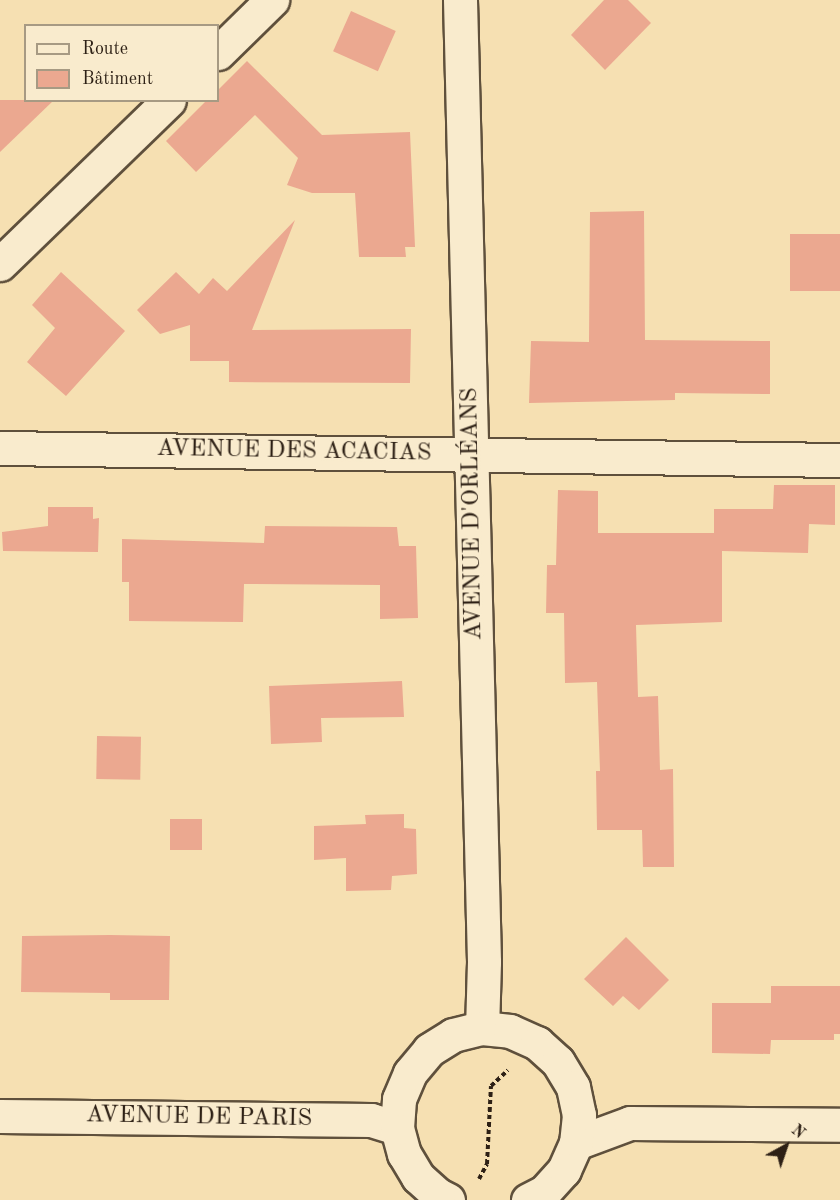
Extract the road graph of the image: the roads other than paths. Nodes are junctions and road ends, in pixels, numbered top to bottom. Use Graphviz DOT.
graph roads {
  1 [pos="272,0"];
  2 [pos="460,0"];
  3 [pos="219,52"];
  4 [pos="167,102"];
  5 [pos="0,264"];
  6 [pos="0,448"];
  7 [pos="472,455"];
  8 [pos="840,460"];
  9 [pos="482,1029"];
  10 [pos="0,1116"];
  11 [pos="840,1125"];
  12 [pos="397,1128"];
  13 [pos="576,1143"];
  14 [pos="448,1200"];
  15 [pos="528,1200"];
  1 -- 3 [label="street"];
  2 -- 7 [label="street, AVENUE D'ORLÉANS"];
  4 -- 5 [label="street"];
  6 -- 7 [label="street, AVENUE DES ACACIAS"];
  7 -- 8 [label="street, AVENUE DES ACACIAS"];
  7 -- 9 [label="street, AVENUE D'ORLÉANS"];
  9 -- 12 [label="street"];
  9 -- 13 [label="street"];
  10 -- 12 [label="street, AVENUE DE PARIS"];
  11 -- 13 [label="street"];
  12 -- 14 [label="street"];
  13 -- 15 [label="street"];
}
